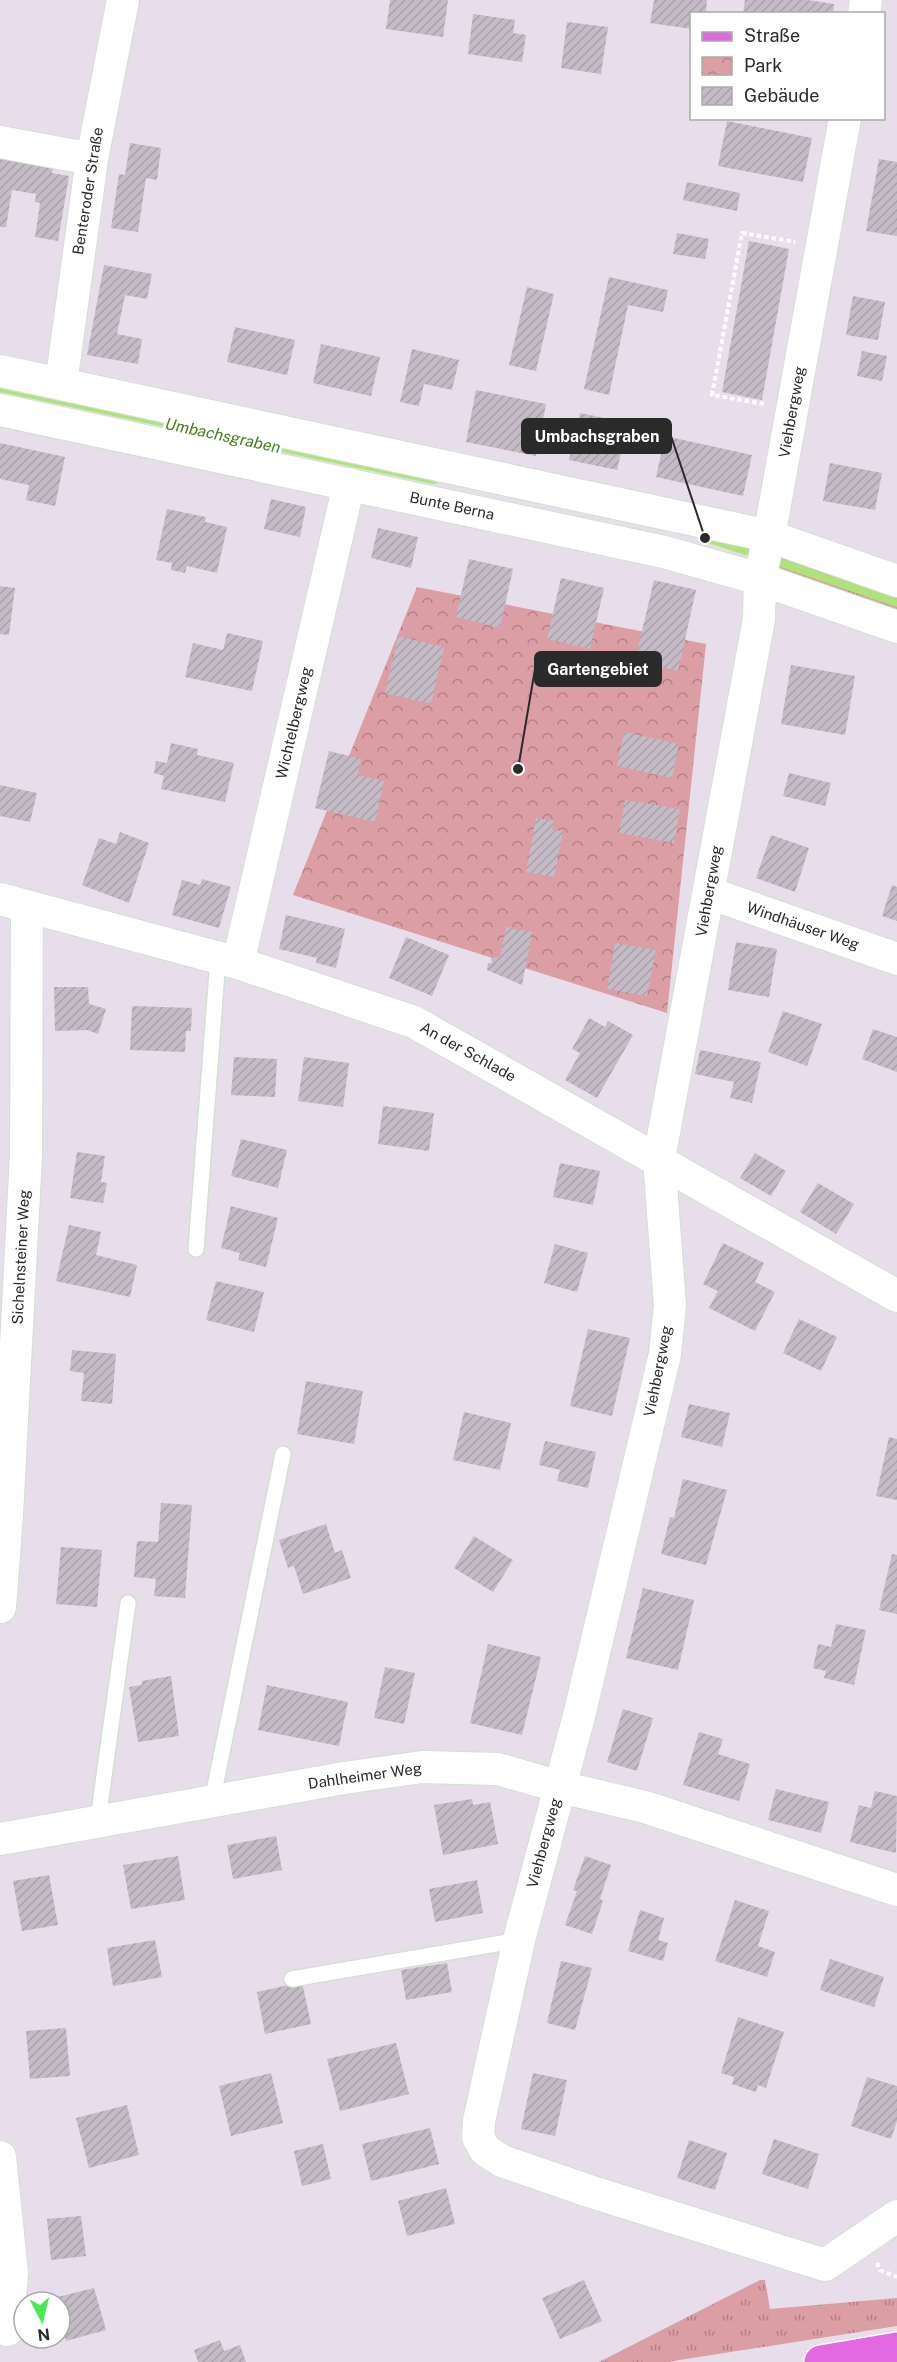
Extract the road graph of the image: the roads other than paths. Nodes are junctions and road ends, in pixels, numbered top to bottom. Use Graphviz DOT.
graph roads {
  1 [pos="123,0"];
  2 [pos="845,120"];
  3 [pos="0,142"];
  4 [pos="92,159"];
  5 [pos="0,371"];
  6 [pos="61,384"];
  7 [pos="0,410"];
  8 [pos="349,484"];
  9 [pos="765,557"];
  10 [pos="897,581"];
  11 [pos="897,627"];
  12 [pos="709,893"];
  13 [pos="13,903"];
  14 [pos="897,959"];
  15 [pos="228,961"];
  16 [pos="660,1159"];
  17 [pos="196,1249"];
  18 [pos="897,1296"];
  19 [pos="283,1454"];
  20 [pos="4,1515"];
  21 [pos="128,1603"];
  22 [pos="0,1607"];
  23 [pos="560,1787"];
  24 [pos="212,1801"];
  25 [pos="100,1821"];
  26 [pos="0,1839"];
  27 [pos="897,1890"];
  28 [pos="519,1940"];
  29 [pos="292,1979"];
  30 [pos="0,2157"];
  31 [pos="897,2216"];
  32 [pos="6,2330"];
  33 [pos="897,2349"];
  34 [pos="821,2362"];
  1 -- 4 [label="street, Benteroder Straße"];
  2 -- 9 [label="street, Viehbergweg"];
  3 -- 4 [label="street"];
  4 -- 6 [label="street, Benteroder Straße"];
  5 -- 6 [label="street, Bunte Berna"];
  6 -- 9 [label="street, Bunte Berna"];
  7 -- 8 [label="street, Bunte Berna"];
  8 -- 9 [label="street, Bunte Berna"];
  8 -- 15 [label="street, Wichtelbergweg"];
  9 -- 10 [label="street, Bunte Berna"];
  9 -- 11 [label="street, Bunte Berna"];
  9 -- 12 [label="street, Viehbergweg"];
  12 -- 14 [label="street, Windhäuser Weg"];
  12 -- 16 [label="street, Viehbergweg"];
  13 -- 15 [label="street, An der Schlade"];
  13 -- 20 [label="street, Sichelnsteiner Weg"];
  15 -- 16 [label="street, An der Schlade"];
  15 -- 17 [label="lane"];
  16 -- 18 [label="street, An der Schlade"];
  16 -- 23 [label="street, Viehbergweg"];
  19 -- 24 [label="lane"];
  20 -- 22 [label="street, Sichelnsteiner Weg"];
  21 -- 25 [label="lane"];
  23 -- 24 [label="street, Dahlheimer Weg"];
  23 -- 27 [label="street, Dahlheimer Weg"];
  23 -- 28 [label="street, Viehbergweg"];
  24 -- 25 [label="street, Dahlheimer Weg"];
  25 -- 26 [label="street, Dahlheimer Weg"];
  28 -- 29 [label="lane"];
  28 -- 31 [label="street, Viehbergweg"];
  30 -- 32 [label="street"];
  33 -- 34 [label="main road"];
}
